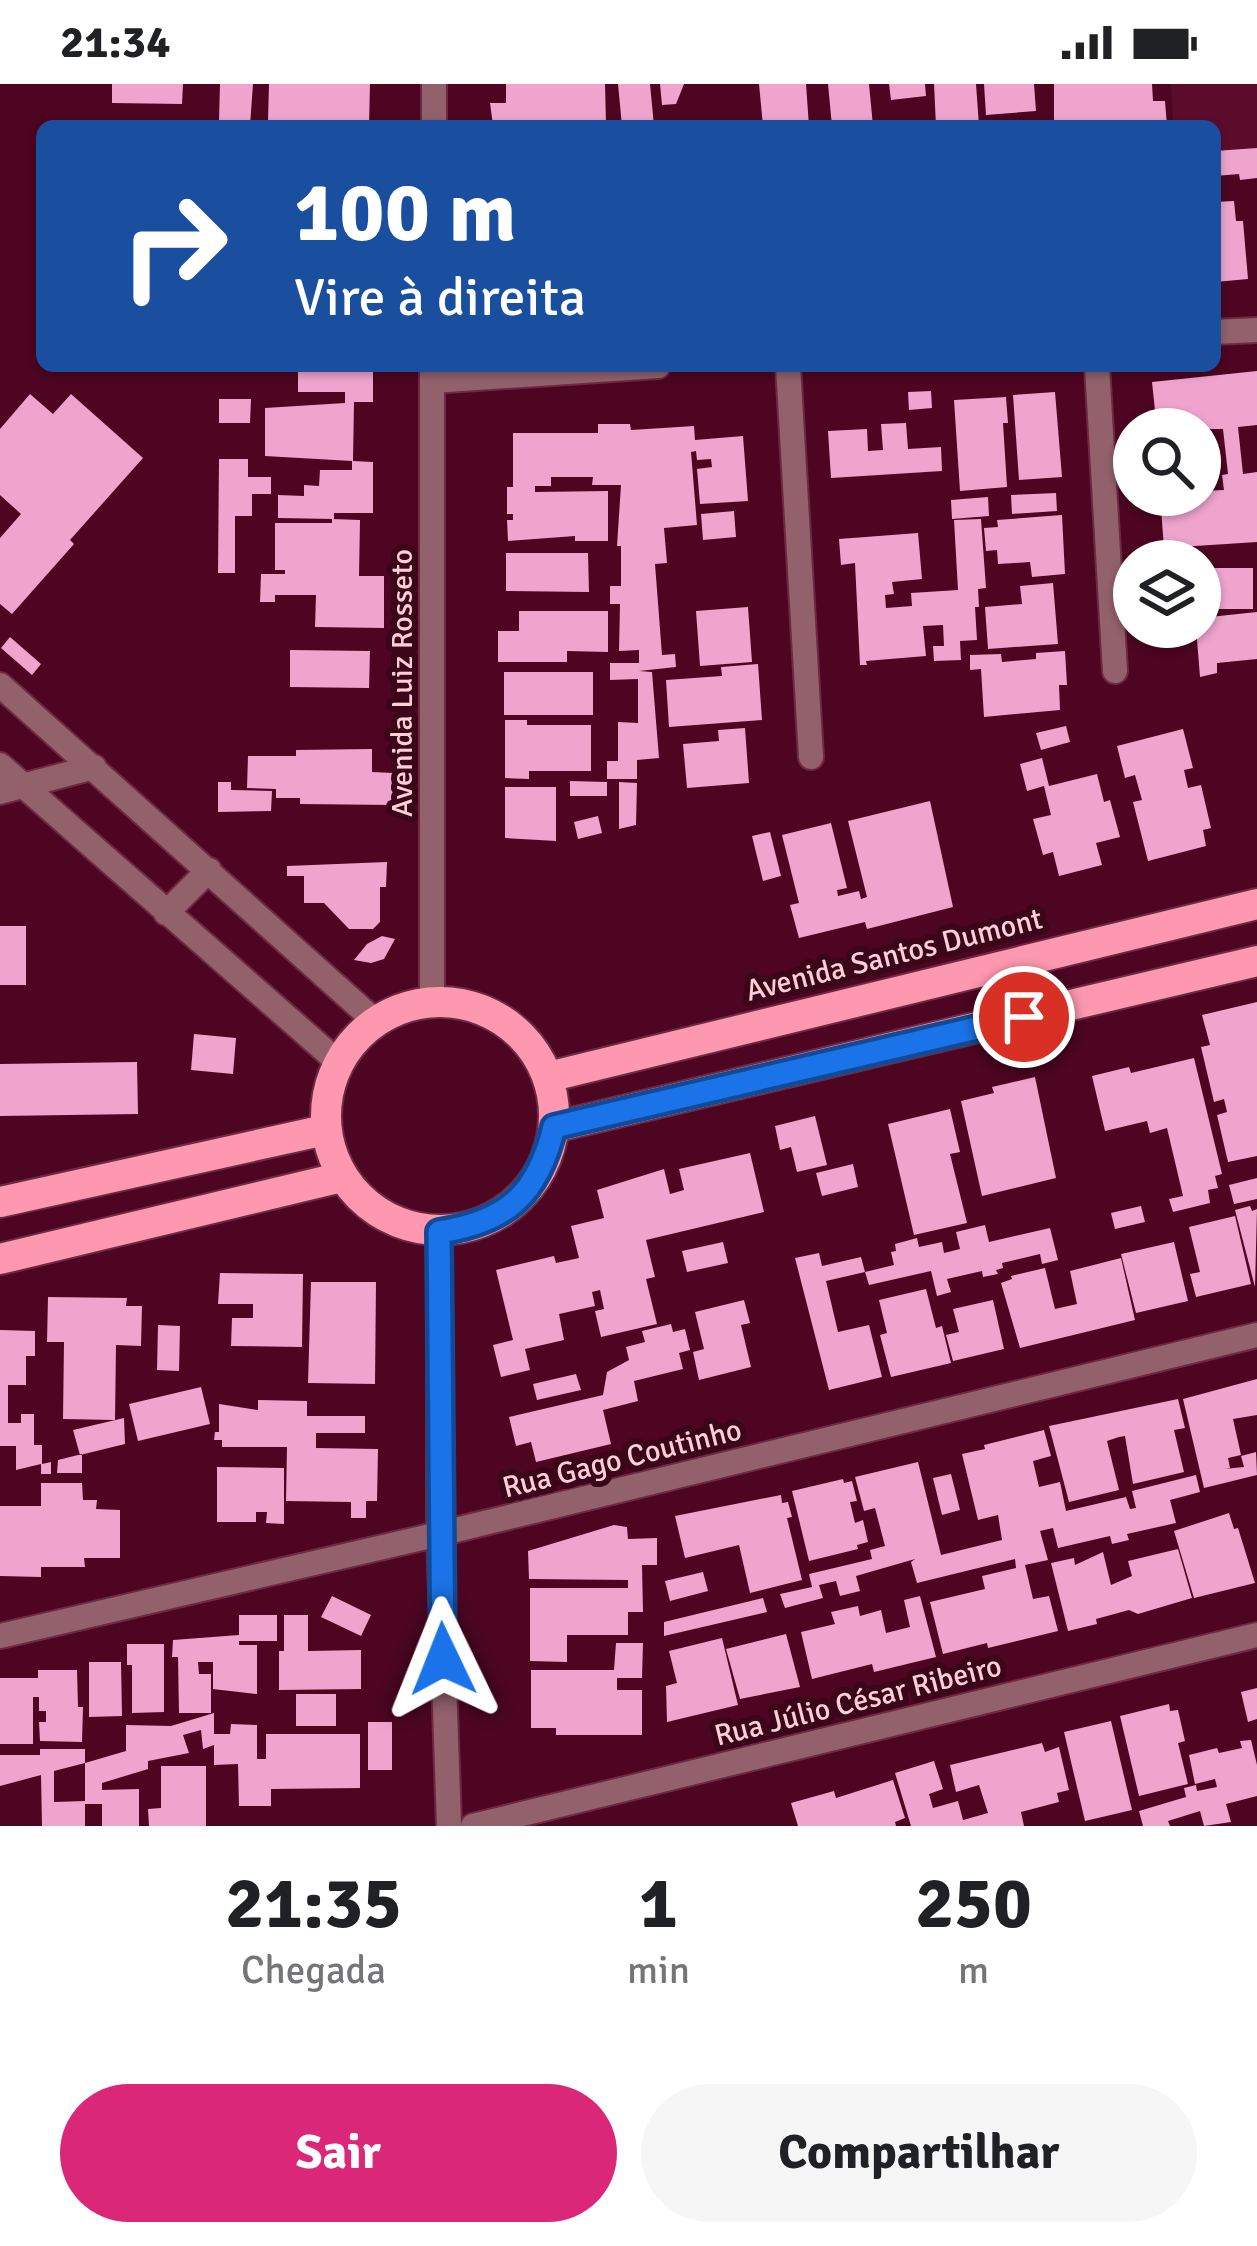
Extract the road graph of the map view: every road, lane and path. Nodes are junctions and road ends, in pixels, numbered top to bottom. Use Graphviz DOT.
graph roads {
  1 [pos="434,84"];
  2 [pos="434,120"];
  3 [pos="1257,330"];
  4 [pos="1221,332"];
  5 [pos="488,372"];
  6 [pos="788,372"];
  7 [pos="1096,372"];
  8 [pos="432,374"];
  9 [pos="1115,671"];
  10 [pos="0,685"];
  11 [pos="811,757"];
  12 [pos="0,765"];
  13 [pos="94,767"];
  14 [pos="12,789"];
  15 [pos="209,870"];
  16 [pos="1257,904"];
  17 [pos="166,913"];
  18 [pos="1257,961"];
  19 [pos="432,1001"];
  20 [pos="375,1021"];
  21 [pos="338,1061"];
  22 [pos="548,1077"];
  23 [pos="554,1127"];
  24 [pos="326,1130"];
  25 [pos="342,1177"];
  26 [pos="0,1202"];
  27 [pos="439,1232"];
  28 [pos="0,1259"];
  29 [pos="1257,1335"];
  30 [pos="439,1534"];
  31 [pos="1257,1635"];
  32 [pos="0,1636"];
  33 [pos="449,1826"];
  34 [pos="473,1826"];
  1 -- 2 [label="street"];
  3 -- 4 [label="street"];
  5 -- 8 [label="street"];
  6 -- 11 [label="street"];
  7 -- 9 [label="street"];
  8 -- 19 [label="street, Avenida Luiz Rosseto"];
  10 -- 13 [label="street"];
  12 -- 14 [label="street"];
  13 -- 14 [label="street"];
  13 -- 15 [label="street"];
  14 -- 17 [label="street"];
  15 -- 17 [label="street"];
  15 -- 20 [label="street"];
  16 -- 22 [label="main road, Avenida Santos Dumont"];
  17 -- 21 [label="street"];
  18 -- 23 [label="main road"];
  19 -- 20 [label="main road"];
  19 -- 22 [label="main road"];
  20 -- 21 [label="main road"];
  21 -- 24 [label="main road"];
  22 -- 23 [label="main road"];
  23 -- 27 [label="main road"];
  24 -- 25 [label="main road"];
  24 -- 26 [label="main road"];
  25 -- 27 [label="main road"];
  25 -- 28 [label="main road"];
  27 -- 30 [label="street"];
  29 -- 30 [label="street, Rua Gago Coutinho"];
  30 -- 32 [label="street, Rua Gago Coutinho"];
  30 -- 33 [label="street"];
  31 -- 34 [label="street, Rua Júlio César Ribeiro"];
}
